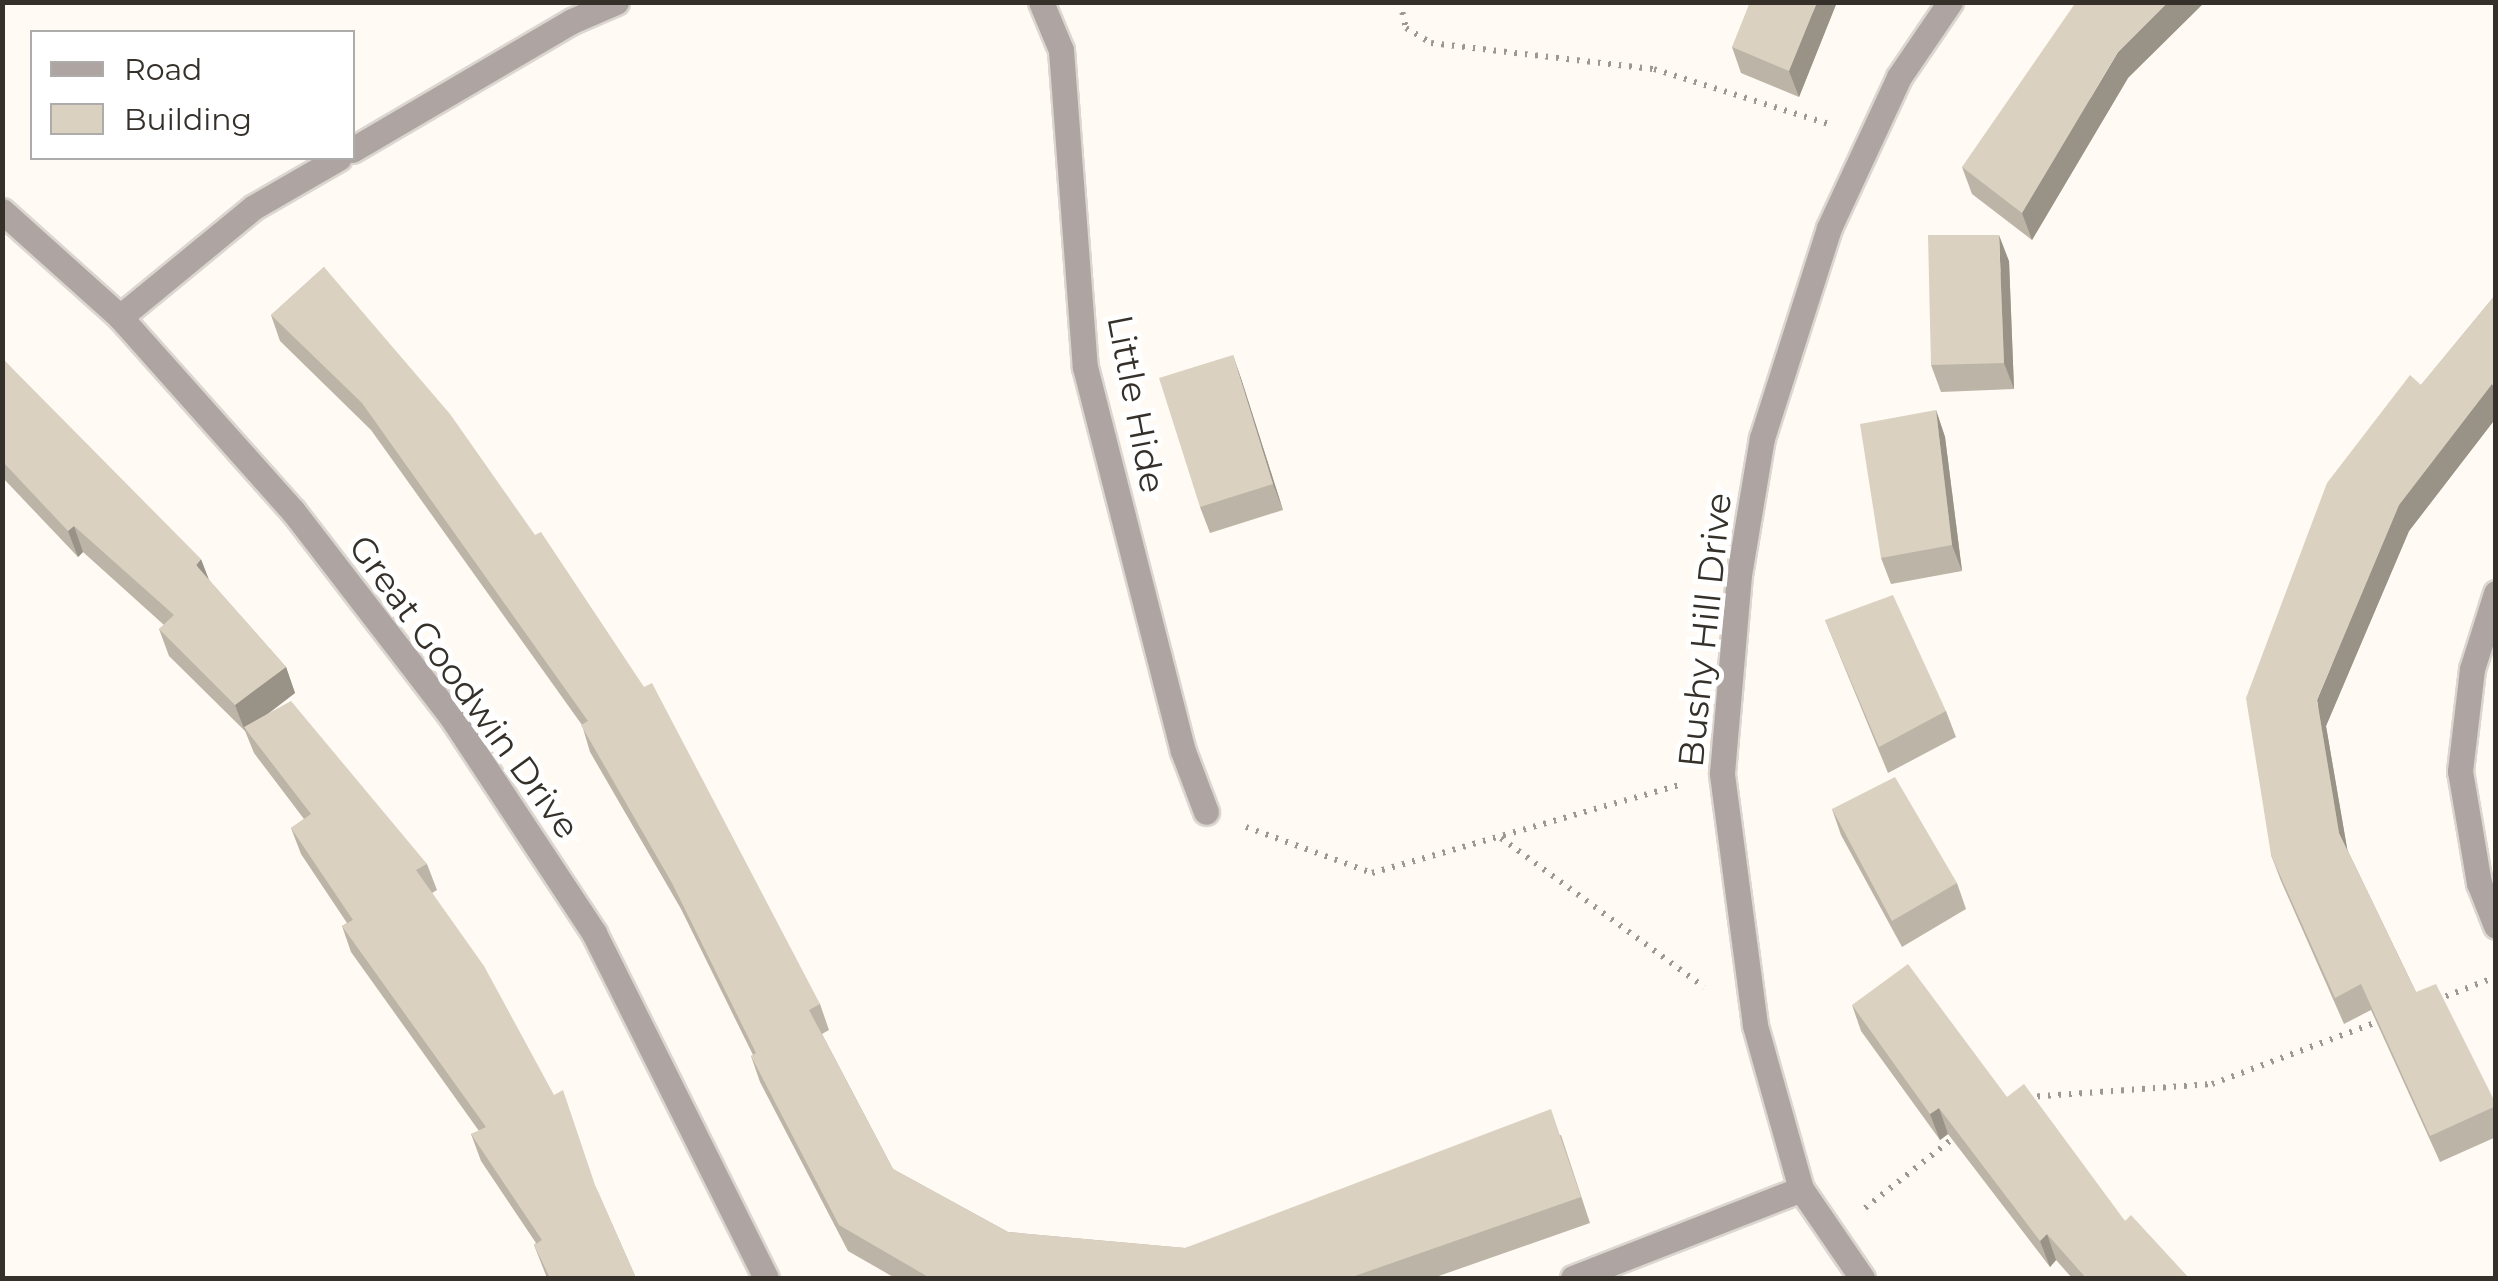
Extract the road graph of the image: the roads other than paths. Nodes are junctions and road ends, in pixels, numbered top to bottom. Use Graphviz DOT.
graph roads {
  1 [pos="616,2"];
  2 [pos="1041,2"];
  3 [pos="1950,2"];
  4 [pos="355,148"];
  5 [pos="336,160"];
  6 [pos="2,211"];
  7 [pos="120,316"];
  8 [pos="2496,593"];
  9 [pos="1206,812"];
  10 [pos="2496,926"];
  11 [pos="1801,1190"];
  12 [pos="766,1278"];
  13 [pos="1572,1278"];
  14 [pos="1862,1278"];
  1 -- 4 [label="street"];
  2 -- 9 [label="street, Little Hide"];
  3 -- 11 [label="street, Bushy Hill Drive"];
  5 -- 7 [label="street"];
  6 -- 7 [label="street, Great Goodwin Drive"];
  7 -- 12 [label="street, Great Goodwin Drive"];
  8 -- 10 [label="street"];
  11 -- 13 [label="street"];
  11 -- 14 [label="street, Bushy Hill Drive"];
}
